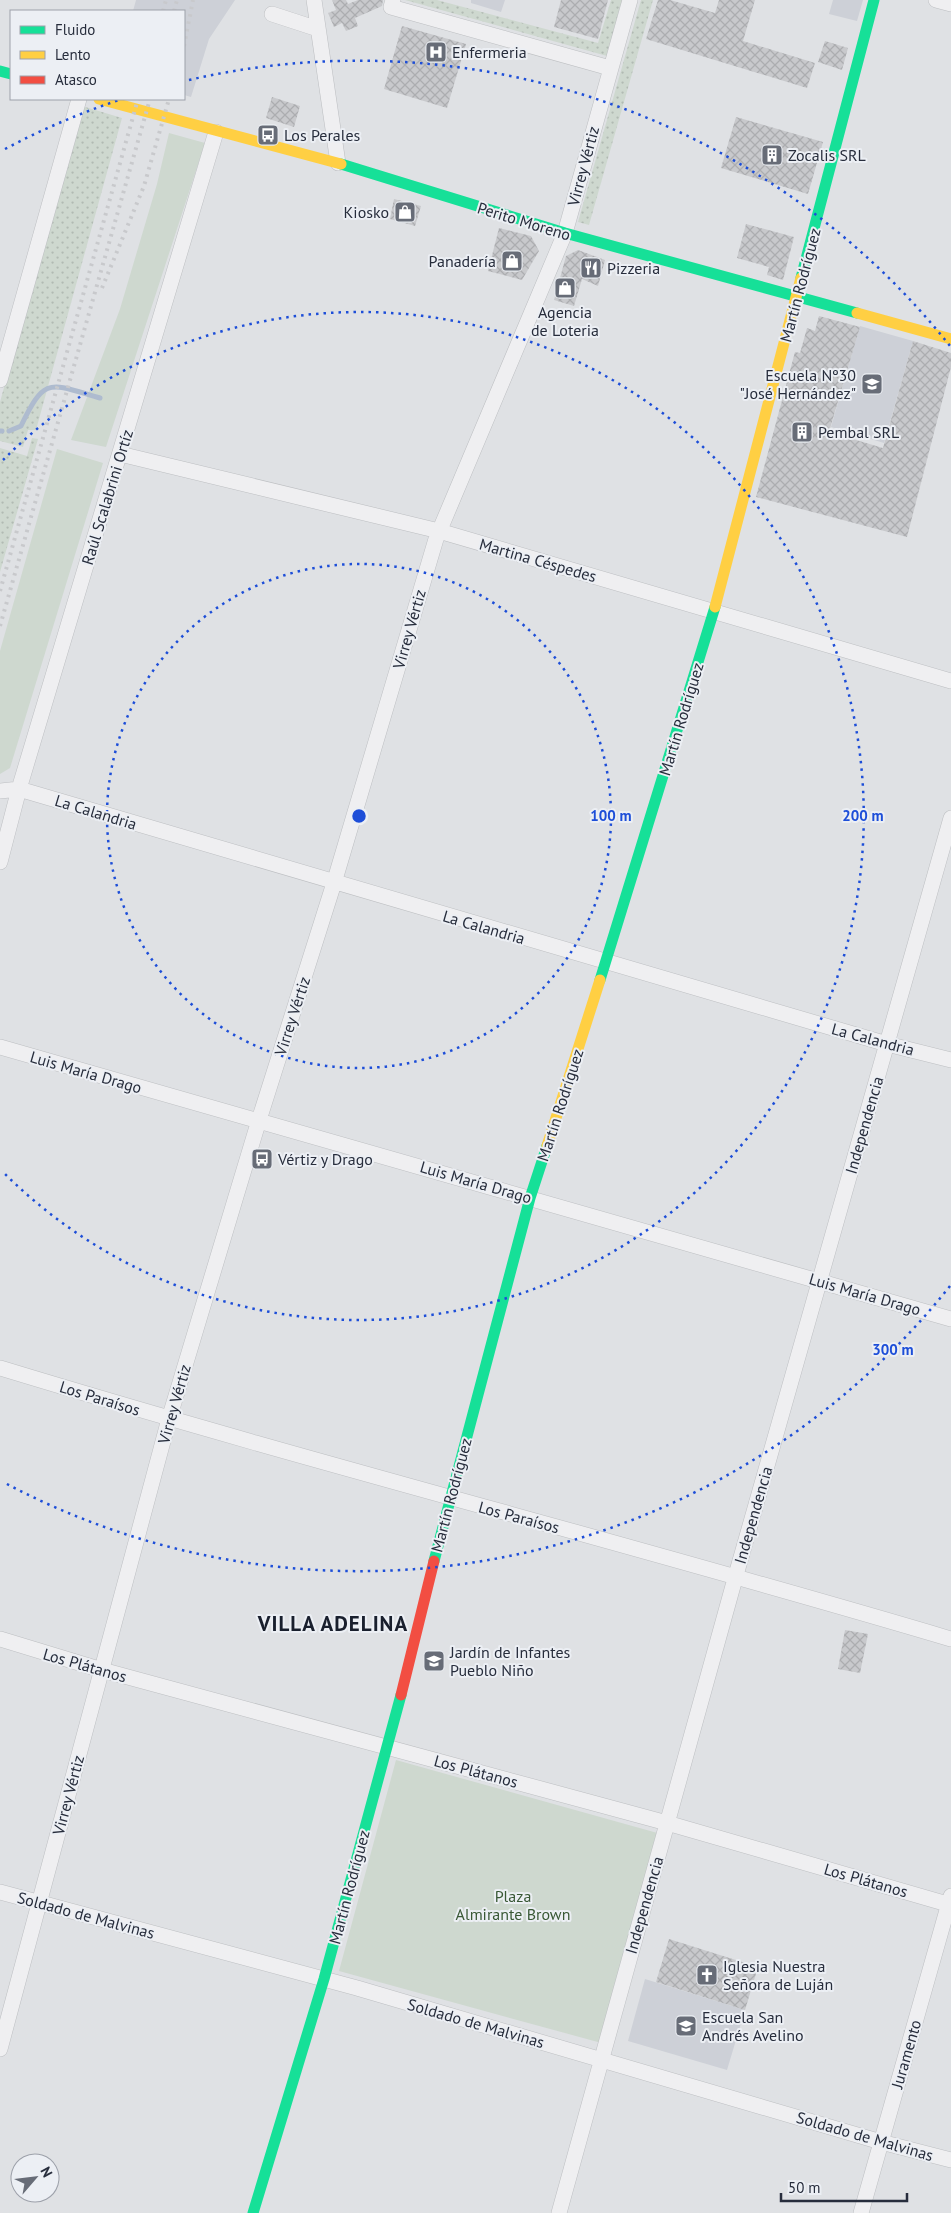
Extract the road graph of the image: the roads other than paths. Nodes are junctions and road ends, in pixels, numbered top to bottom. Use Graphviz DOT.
graph roads {
  1 [pos="314,0"];
  2 [pos="630,0"];
  3 [pos="874,0"];
  4 [pos="936,0"];
  5 [pos="392,3"];
  6 [pos="951,4"];
  7 [pos="272,14"];
  8 [pos="318,29"];
  9 [pos="610,68"];
  10 [pos="78,100"];
  11 [pos="103,100"];
  12 [pos="216,132"];
  13 [pos="338,163"];
  14 [pos="565,233"];
  15 [pos="797,297"];
  16 [pos="951,339"];
  17 [pos="0,380"];
  18 [pos="120,454"];
  19 [pos="439,531"];
  20 [pos="714,611"];
  21 [pos="951,681"];
  22 [pos="19,789"];
  23 [pos="0,791"];
  24 [pos="951,818"];
  25 [pos="0,862"];
  26 [pos="334,883"];
  27 [pos="606,962"];
  28 [pos="887,1044"];
  29 [pos="0,1047"];
  30 [pos="951,1060"];
  31 [pos="259,1120"];
  32 [pos="530,1198"];
  33 [pos="819,1281"];
  34 [pos="951,1319"];
  35 [pos="0,1368"];
  36 [pos="169,1420"];
  37 [pos="449,1498"];
  38 [pos="736,1575"];
  39 [pos="0,1639"];
  40 [pos="951,1639"];
  41 [pos="102,1670"];
  42 [pos="388,1747"];
  43 [pos="667,1823"];
  44 [pos="0,1892"];
  45 [pos="950,1901"];
  46 [pos="39,1903"];
  47 [pos="324,1979"];
  48 [pos="0,2049"];
  49 [pos="602,2059"];
  50 [pos="881,2142"];
  51 [pos="951,2160"];
  52 [pos="254,2213"];
  53 [pos="559,2213"];
  54 [pos="861,2213"];
  1 -- 8 [label="street"];
  2 -- 9 [label="street, Virrey Vértiz"];
  3 -- 15 [label="street, Martín Rodríguez"];
  4 -- 6 [label="street"];
  5 -- 9 [label="street"];
  7 -- 8 [label="street"];
  8 -- 13 [label="street"];
  9 -- 14 [label="street, Virrey Vértiz"];
  10 -- 17 [label="street"];
  11 -- 12 [label="street, Perito Moreno"];
  12 -- 13 [label="street, Perito Moreno"];
  12 -- 18 [label="street, Raúl Scalabrini Ortíz"];
  13 -- 14 [label="street, Perito Moreno"];
  14 -- 15 [label="street, Perito Moreno"];
  14 -- 19 [label="street, Virrey Vértiz"];
  15 -- 16 [label="street, Perito Moreno"];
  15 -- 20 [label="street, Martín Rodríguez"];
  18 -- 19 [label="street, Martina Céspedes"];
  18 -- 22 [label="street, Raúl Scalabrini Ortíz"];
  19 -- 20 [label="street, Martina Céspedes"];
  19 -- 26 [label="street, Virrey Vértiz"];
  20 -- 21 [label="street, Martina Céspedes"];
  20 -- 27 [label="street, Martín Rodríguez"];
  22 -- 23 [label="street"];
  22 -- 25 [label="street, Raúl Scalabrini Ortíz"];
  22 -- 26 [label="street, La Calandria"];
  24 -- 28 [label="street, Independencia"];
  26 -- 27 [label="street, La Calandria"];
  26 -- 31 [label="street, Virrey Vértiz"];
  27 -- 28 [label="street, La Calandria"];
  27 -- 32 [label="street, Martín Rodríguez"];
  28 -- 30 [label="street, La Calandria"];
  28 -- 33 [label="street, Independencia"];
  29 -- 31 [label="street, Luis María Drago"];
  31 -- 32 [label="street, Luis María Drago"];
  31 -- 36 [label="street, Virrey Vértiz"];
  32 -- 33 [label="street, Luis María Drago"];
  32 -- 37 [label="street, Martín Rodríguez"];
  33 -- 34 [label="street, Luis María Drago"];
  33 -- 38 [label="street, Independencia"];
  35 -- 36 [label="street, Los Paraísos"];
  36 -- 37 [label="street, Los Paraísos"];
  36 -- 41 [label="street, Virrey Vértiz"];
  37 -- 38 [label="street, Los Paraísos"];
  37 -- 42 [label="street, Martín Rodríguez"];
  38 -- 40 [label="street, Los Paraísos"];
  38 -- 43 [label="street, Independencia"];
  39 -- 41 [label="street, Los Plátanos"];
  41 -- 42 [label="street, Los Plátanos"];
  41 -- 46 [label="street, Virrey Vértiz"];
  42 -- 43 [label="street, Los Plátanos"];
  42 -- 47 [label="street, Martín Rodríguez"];
  43 -- 45 [label="street, Los Plátanos"];
  43 -- 49 [label="street, Independencia"];
  44 -- 46 [label="street, Soldado de Malvinas"];
  45 -- 50 [label="street, Juramento"];
  46 -- 47 [label="street, Soldado de Malvinas"];
  46 -- 48 [label="street, Virrey Vértiz"];
  47 -- 49 [label="street, Soldado de Malvinas"];
  47 -- 52 [label="street, Martín Rodríguez"];
  49 -- 50 [label="street, Soldado de Malvinas"];
  49 -- 53 [label="street, Independencia"];
  50 -- 51 [label="street, Soldado de Malvinas"];
  50 -- 54 [label="street, Juramento"];
}
